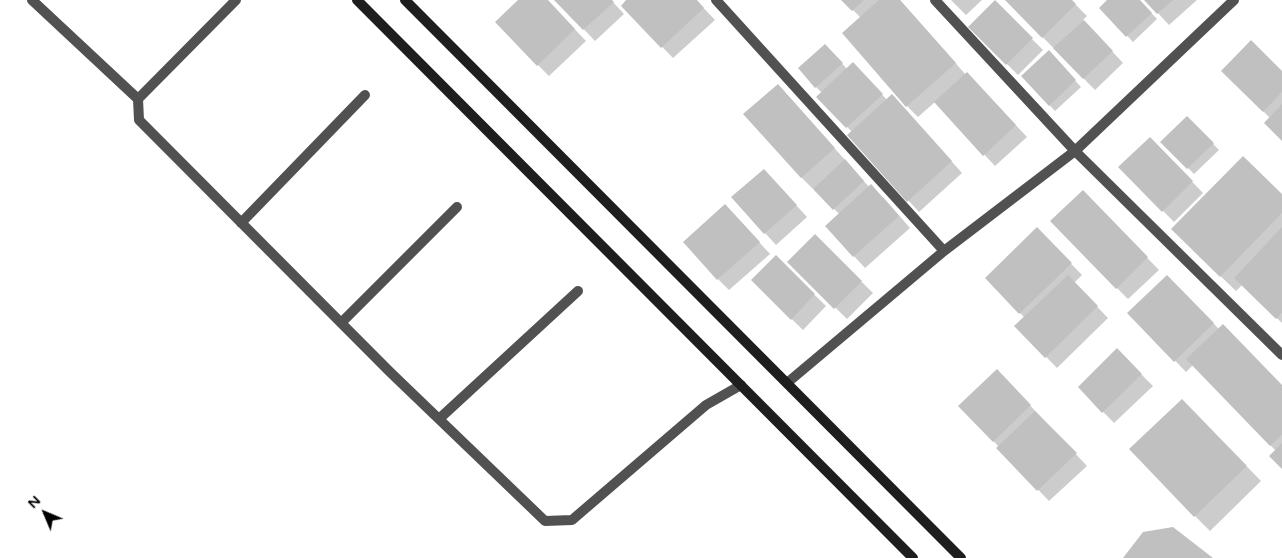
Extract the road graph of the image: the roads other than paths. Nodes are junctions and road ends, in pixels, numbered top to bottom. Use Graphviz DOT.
graph roads {
  1 [pos="32,0"];
  2 [pos="236,0"];
  3 [pos="357,0"];
  4 [pos="405,0"];
  5 [pos="716,0"];
  6 [pos="935,0"];
  7 [pos="1234,0"];
  8 [pos="365,95"];
  9 [pos="138,99"];
  10 [pos="1075,150"];
  11 [pos="457,207"];
  12 [pos="241,223"];
  13 [pos="944,251"];
  14 [pos="578,291"];
  15 [pos="341,323"];
  16 [pos="1282,355"];
  17 [pos="787,383"];
  18 [pos="741,385"];
  19 [pos="440,419"];
  20 [pos="913,558"];
  21 [pos="961,558"];
  1 -- 9 [label="street"];
  2 -- 9 [label="street"];
  3 -- 18 [label="street"];
  4 -- 17 [label="street"];
  5 -- 13 [label="street"];
  6 -- 10 [label="street"];
  7 -- 10 [label="street"];
  8 -- 12 [label="street"];
  9 -- 12 [label="street"];
  10 -- 13 [label="street"];
  10 -- 16 [label="street"];
  11 -- 15 [label="street"];
  12 -- 15 [label="street"];
  13 -- 17 [label="street"];
  14 -- 19 [label="street"];
  15 -- 19 [label="street"];
  17 -- 21 [label="street"];
  18 -- 19 [label="street"];
  18 -- 20 [label="street"];
}
